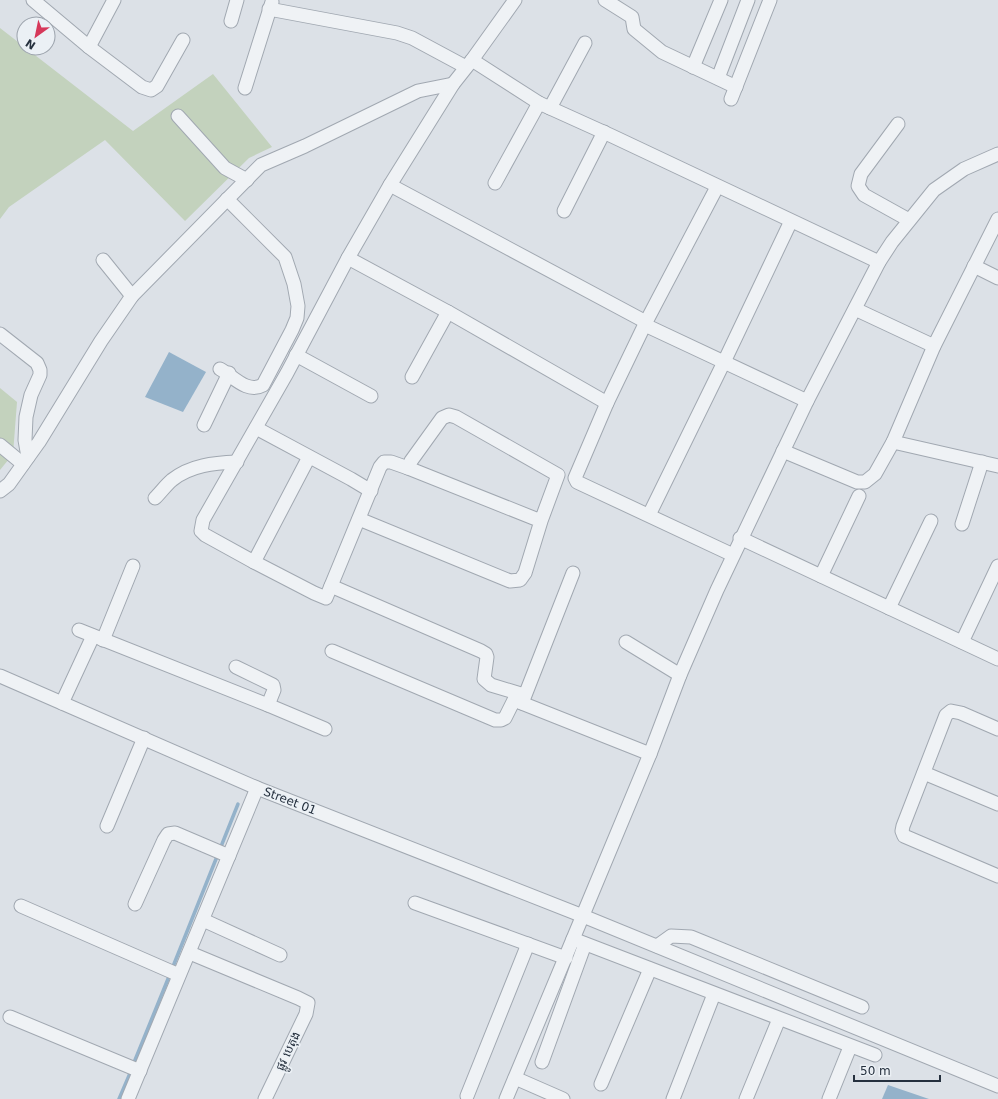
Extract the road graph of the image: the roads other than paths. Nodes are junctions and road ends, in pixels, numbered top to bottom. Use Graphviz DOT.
graph roads {
  1 [pos="33,0"];
  2 [pos="114,0"];
  3 [pos="237,0"];
  4 [pos="515,0"];
  5 [pos="605,0"];
  6 [pos="721,0"];
  7 [pos="748,0"];
  8 [pos="271,4"];
  9 [pos="769,4"];
  10 [pos="231,21"];
  11 [pos="183,40"];
  12 [pos="585,43"];
  13 [pos="89,47"];
  14 [pos="469,64"];
  15 [pos="692,67"];
  16 [pos="718,78"];
  17 [pos="453,84"];
  18 [pos="736,87"];
  19 [pos="245,88"];
  20 [pos="731,99"];
  21 [pos="544,105"];
  22 [pos="178,116"];
  23 [pos="898,124"];
  24 [pos="604,132"];
  25 [pos="998,154"];
  26 [pos="247,180"];
  27 [pos="495,183"];
  28 [pos="390,185"];
  29 [pos="717,187"];
  30 [pos="227,199"];
  31 [pos="564,211"];
  32 [pos="998,219"];
  33 [pos="909,220"];
  34 [pos="791,221"];
  35 [pos="348,258"];
  36 [pos="103,260"];
  37 [pos="879,262"];
  38 [pos="974,266"];
  39 [pos="998,278"];
  40 [pos="132,296"];
  41 [pos="855,309"];
  42 [pos="448,312"];
  43 [pos="646,324"];
  44 [pos="0,334"];
  45 [pos="934,346"];
  46 [pos="296,355"];
  47 [pos="724,362"];
  48 [pos="412,377"];
  49 [pos="371,396"];
  50 [pos="807,401"];
  51 [pos="607,403"];
  52 [pos="204,425"];
  53 [pos="256,428"];
  54 [pos="893,442"];
  55 [pos="0,445"];
  56 [pos="783,451"];
  57 [pos="309,457"];
  58 [pos="25,460"];
  59 [pos="237,462"];
  60 [pos="982,462"];
  61 [pos="998,466"];
  62 [pos="408,468"];
  63 [pos="0,491"];
  64 [pos="370,491"];
  65 [pos="859,496"];
  66 [pos="155,498"];
  67 [pos="649,515"];
  68 [pos="359,519"];
  69 [pos="931,521"];
  70 [pos="541,522"];
  71 [pos="962,524"];
  72 [pos="740,538"];
  73 [pos="733,554"];
  74 [pos="254,562"];
  75 [pos="133,566"];
  76 [pos="998,566"];
  77 [pos="573,573"];
  78 [pos="821,576"];
  79 [pos="331,586"];
  80 [pos="889,608"];
  81 [pos="79,630"];
  82 [pos="98,638"];
  83 [pos="626,642"];
  84 [pos="962,642"];
  85 [pos="332,651"];
  86 [pos="998,659"];
  87 [pos="236,667"];
  88 [pos="680,675"];
  89 [pos="0,676"];
  90 [pos="520,699"];
  91 [pos="62,703"];
  92 [pos="268,705"];
  93 [pos="325,729"];
  94 [pos="998,729"];
  95 [pos="144,738"];
  96 [pos="650,754"];
  97 [pos="924,773"];
  98 [pos="258,788"];
  99 [pos="998,804"];
  100 [pos="107,826"];
  101 [pos="222,853"];
  102 [pos="998,876"];
  103 [pos="415,903"];
  104 [pos="135,904"];
  105 [pos="21,906"];
  106 [pos="583,916"];
  107 [pos="203,920"];
  108 [pos="579,942"];
  109 [pos="528,944"];
  110 [pos="657,946"];
  111 [pos="190,953"];
  112 [pos="280,955"];
  113 [pos="566,958"];
  114 [pos="650,969"];
  115 [pos="172,973"];
  116 [pos="714,994"];
  117 [pos="862,1007"];
  118 [pos="10,1017"];
  119 [pos="778,1019"];
  120 [pos="850,1047"];
  121 [pos="875,1055"];
  122 [pos="542,1062"];
  123 [pos="138,1070"];
  124 [pos="515,1078"];
  125 [pos="601,1084"];
  126 [pos="998,1086"];
  127 [pos="467,1096"];
  128 [pos="128,1099"];
  129 [pos="265,1099"];
  130 [pos="506,1099"];
  131 [pos="563,1099"];
  132 [pos="673,1099"];
  133 [pos="746,1099"];
  134 [pos="828,1099"];
  1 -- 13 [label="street"];
  2 -- 13 [label="street"];
  3 -- 10 [label="street"];
  4 -- 14 [label="street"];
  5 -- 15 [label="street"];
  6 -- 15 [label="street"];
  7 -- 9 [label="street"];
  7 -- 16 [label="street"];
  8 -- 14 [label="street"];
  8 -- 19 [label="street"];
  9 -- 18 [label="street"];
  11 -- 13 [label="street"];
  12 -- 21 [label="street"];
  14 -- 17 [label="street"];
  14 -- 21 [label="street"];
  15 -- 16 [label="street"];
  16 -- 18 [label="street"];
  17 -- 26 [label="street"];
  17 -- 28 [label="street"];
  18 -- 20 [label="street"];
  21 -- 24 [label="street"];
  21 -- 27 [label="street"];
  22 -- 26 [label="street"];
  23 -- 33 [label="street"];
  24 -- 29 [label="street"];
  24 -- 31 [label="street"];
  25 -- 33 [label="street"];
  26 -- 30 [label="street"];
  28 -- 35 [label="street"];
  28 -- 43 [label="street"];
  29 -- 34 [label="street"];
  29 -- 43 [label="street"];
  30 -- 40 [label="street"];
  30 -- 52 [label="street"];
  32 -- 38 [label="street"];
  33 -- 37 [label="street"];
  34 -- 37 [label="street"];
  34 -- 47 [label="street"];
  35 -- 42 [label="street"];
  35 -- 46 [label="street"];
  36 -- 40 [label="street"];
  37 -- 41 [label="street"];
  38 -- 39 [label="street"];
  38 -- 45 [label="street"];
  40 -- 58 [label="street"];
  41 -- 45 [label="street"];
  41 -- 50 [label="street"];
  42 -- 48 [label="street"];
  42 -- 51 [label="street"];
  43 -- 47 [label="street"];
  43 -- 51 [label="street"];
  44 -- 58 [label="street"];
  45 -- 54 [label="street"];
  46 -- 49 [label="street"];
  46 -- 53 [label="street"];
  47 -- 50 [label="street"];
  47 -- 67 [label="street"];
  50 -- 56 [label="street"];
  51 -- 67 [label="street"];
  53 -- 57 [label="street"];
  53 -- 59 [label="street"];
  54 -- 56 [label="street"];
  54 -- 60 [label="street"];
  55 -- 58 [label="street"];
  56 -- 72 [label="street"];
  57 -- 64 [label="street"];
  57 -- 74 [label="street"];
  58 -- 63 [label="street"];
  59 -- 66 [label="street"];
  59 -- 74 [label="street"];
  60 -- 61 [label="street"];
  60 -- 71 [label="street"];
  62 -- 64 [label="street"];
  62 -- 70 [label="street"];
  62 -- 70 [label="street"];
  64 -- 68 [label="street"];
  65 -- 78 [label="street"];
  67 -- 73 [label="street"];
  68 -- 70 [label="street"];
  68 -- 79 [label="street"];
  69 -- 80 [label="street"];
  72 -- 73 [label="street"];
  72 -- 78 [label="street"];
  73 -- 88 [label="street"];
  74 -- 79 [label="street"];
  75 -- 82 [label="street"];
  76 -- 84 [label="street"];
  77 -- 90 [label="street"];
  78 -- 80 [label="street"];
  79 -- 90 [label="street"];
  80 -- 84 [label="street"];
  81 -- 82 [label="street"];
  82 -- 91 [label="street"];
  82 -- 92 [label="street"];
  83 -- 88 [label="street"];
  84 -- 86 [label="street"];
  85 -- 90 [label="street"];
  87 -- 92 [label="street"];
  88 -- 96 [label="street"];
  89 -- 91 [label="street, Street 01"];
  90 -- 96 [label="street"];
  91 -- 95 [label="street, Street 01"];
  92 -- 93 [label="street"];
  94 -- 97 [label="street"];
  95 -- 98 [label="street, Street 01"];
  95 -- 100 [label="street"];
  96 -- 106 [label="street"];
  97 -- 99 [label="street"];
  97 -- 102 [label="street"];
  98 -- 101 [label="street"];
  98 -- 106 [label="street, Street 01"];
  101 -- 104 [label="street"];
  101 -- 107 [label="street"];
  103 -- 109 [label="street"];
  105 -- 115 [label="street"];
  106 -- 108 [label="street"];
  106 -- 110 [label="street, Street 01"];
  107 -- 111 [label="street"];
  107 -- 112 [label="street"];
  108 -- 113 [label="street"];
  108 -- 114 [label="street"];
  108 -- 122 [label="street"];
  109 -- 113 [label="street"];
  109 -- 127 [label="street"];
  110 -- 117 [label="street"];
  110 -- 126 [label="street, Street 01"];
  111 -- 115 [label="street"];
  111 -- 129 [label="street, ផ្លូវ បេតុង"];
  113 -- 124 [label="street"];
  114 -- 116 [label="street"];
  114 -- 125 [label="street"];
  115 -- 123 [label="street"];
  116 -- 119 [label="street"];
  116 -- 132 [label="street"];
  118 -- 123 [label="street"];
  119 -- 120 [label="street"];
  119 -- 133 [label="street"];
  120 -- 121 [label="street"];
  120 -- 134 [label="street"];
  123 -- 128 [label="street"];
  124 -- 130 [label="street"];
  124 -- 131 [label="street"];
}
